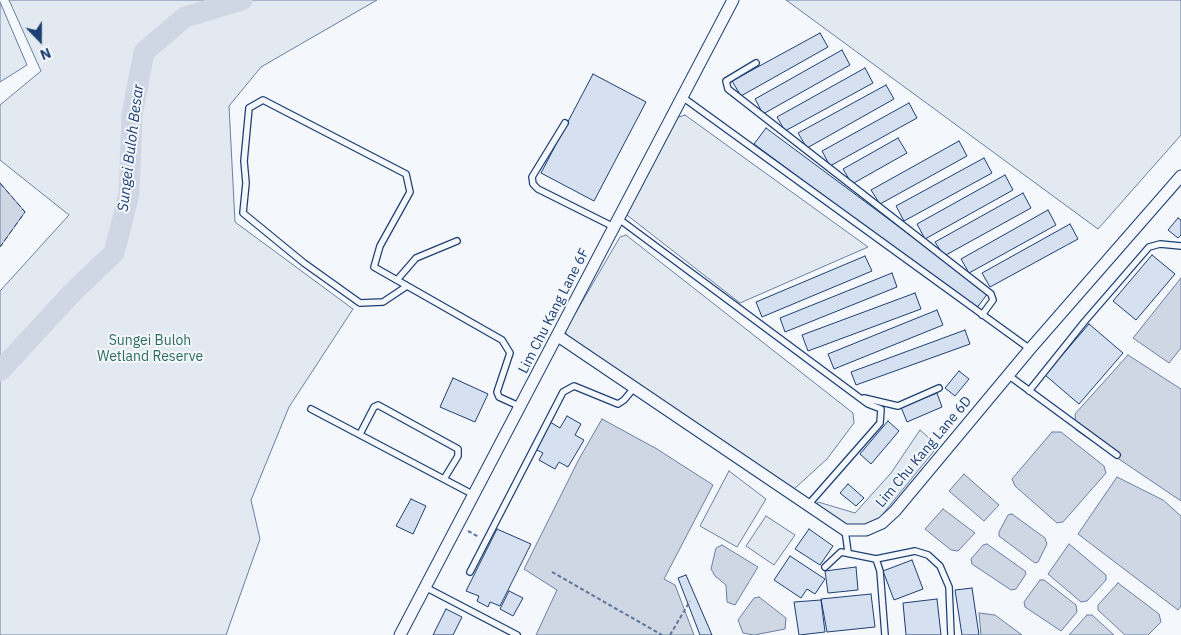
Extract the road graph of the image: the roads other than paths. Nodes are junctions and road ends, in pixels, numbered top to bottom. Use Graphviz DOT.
graph roads {
  1 [pos="733,0"];
  2 [pos="756,63"];
  3 [pos="681,96"];
  4 [pos="565,123"];
  5 [pos="1181,176"];
  6 [pos="617,223"];
  7 [pos="457,241"];
  8 [pos="1181,246"];
  9 [pos="397,280"];
  10 [pos="407,286"];
  11 [pos="982,314"];
  12 [pos="558,336"];
  13 [pos="1030,349"];
  14 [pos="1008,375"];
  15 [pos="634,388"];
  16 [pos="939,388"];
  17 [pos="1029,391"];
  18 [pos="862,398"];
  19 [pos="521,407"];
  20 [pos="311,409"];
  21 [pos="360,434"];
  22 [pos="1117,455"];
  23 [pos="444,479"];
  24 [pos="474,495"];
  25 [pos="808,505"];
  26 [pos="844,530"];
  27 [pos="848,552"];
  28 [pos="876,559"];
  29 [pos="825,567"];
  30 [pos="470,572"];
  31 [pos="425,587"];
  32 [pos="514,634"];
  33 [pos="400,635"];
  34 [pos="886,635"];
  35 [pos="950,635"];
  1 -- 3 [label="street, Lim Chu Kang Lane 6F"];
  2 -- 11 [label="lane"];
  3 -- 6 [label="street, Lim Chu Kang Lane 6F"];
  3 -- 11 [label="lane"];
  4 -- 6 [label="lane"];
  5 -- 13 [label="street, Lim Chu Kang Lane 6D"];
  6 -- 12 [label="street, Lim Chu Kang Lane 6F"];
  6 -- 18 [label="lane"];
  7 -- 9 [label="lane"];
  8 -- 17 [label="lane"];
  9 -- 10 [label="lane"];
  9 -- 10 [label="lane"];
  10 -- 19 [label="lane"];
  11 -- 13 [label="lane"];
  12 -- 15 [label="street"];
  12 -- 19 [label="street, Lim Chu Kang Lane 6F"];
  13 -- 14 [label="street, Lim Chu Kang Lane 6D"];
  14 -- 17 [label="lane"];
  14 -- 26 [label="street, Lim Chu Kang Lane 6D"];
  15 -- 25 [label="street"];
  15 -- 30 [label="lane"];
  16 -- 18 [label="lane"];
  17 -- 22 [label="lane"];
  18 -- 25 [label="lane"];
  19 -- 24 [label="street, Lim Chu Kang Lane 6F"];
  20 -- 21 [label="lane"];
  21 -- 23 [label="lane"];
  21 -- 23 [label="lane"];
  23 -- 24 [label="lane"];
  24 -- 31 [label="street, Lim Chu Kang Lane 6F"];
  25 -- 26 [label="street"];
  26 -- 27 [label="lane"];
  27 -- 28 [label="lane"];
  27 -- 29 [label="lane"];
  28 -- 34 [label="lane"];
  28 -- 35 [label="lane"];
  31 -- 32 [label="lane"];
  31 -- 33 [label="street, Lim Chu Kang Lane 6F"];
}
